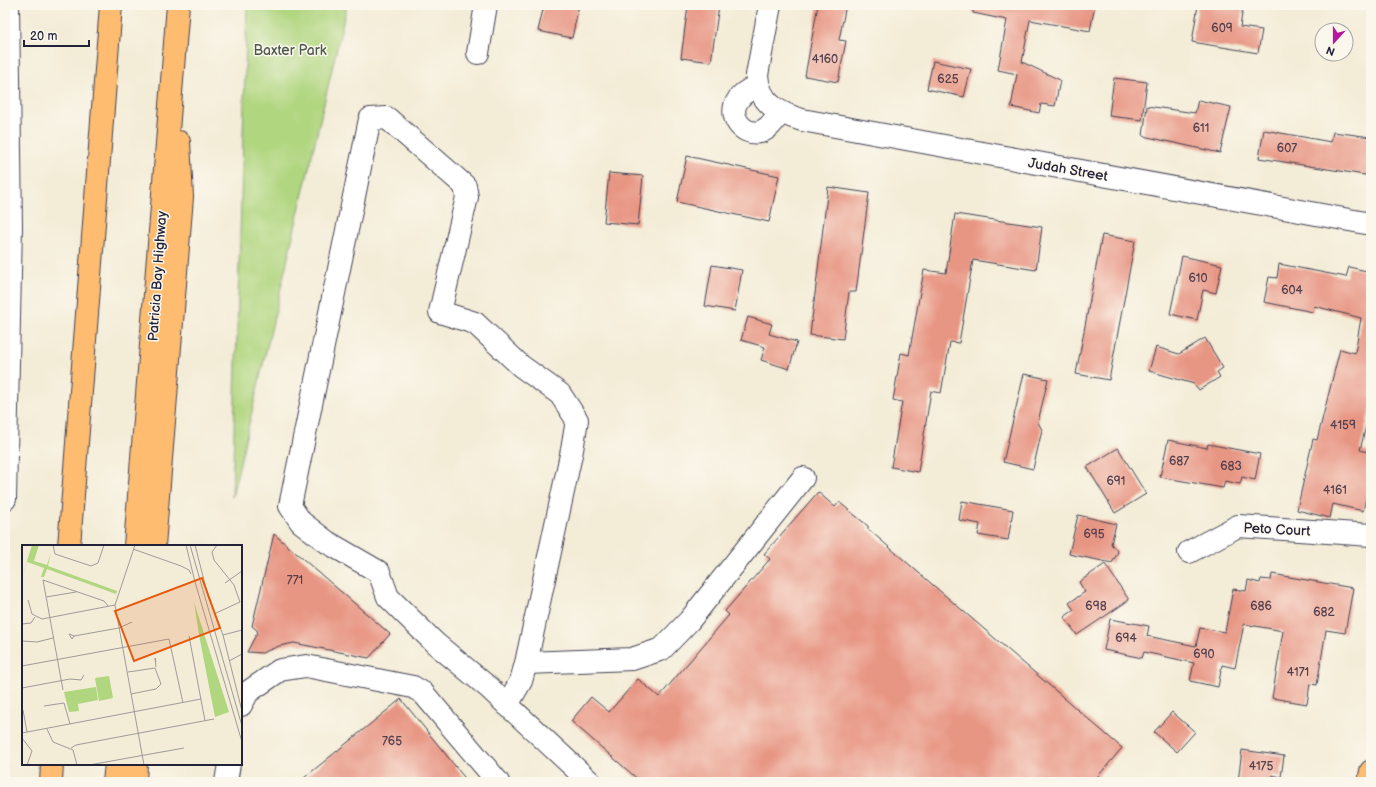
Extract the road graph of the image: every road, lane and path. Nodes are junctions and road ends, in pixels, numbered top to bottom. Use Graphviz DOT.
graph roads {
  1 [pos="8,5"];
  2 [pos="111,5"];
  3 [pos="178,5"];
  4 [pos="486,5"];
  5 [pos="770,5"];
  6 [pos="175,40"];
  7 [pos="478,53"];
  8 [pos="1371,224"];
  9 [pos="8,227"];
  10 [pos="803,478"];
  11 [pos="5,499"];
  12 [pos="1371,535"];
  13 [pos="69,545"];
  14 [pos="135,545"];
  15 [pos="154,545"];
  16 [pos="1189,552"];
  17 [pos="526,663"];
  18 [pos="242,703"];
  19 [pos="507,705"];
  20 [pos="52,765"];
  21 [pos="116,765"];
  22 [pos="136,765"];
  23 [pos="229,765"];
  24 [pos="1371,771"];
  25 [pos="51,782"];
  26 [pos="114,782"];
  27 [pos="135,782"];
  28 [pos="226,782"];
  29 [pos="498,782"];
  30 [pos="590,782"];
  31 [pos="1369,782"];
  1 -- 9 [label="street"];
  2 -- 13 [label="main road"];
  3 -- 6 [label="main road, Patricia Bay Highway"];
  4 -- 7 [label="street"];
  5 -- 8 [label="street, Judah Street"];
  6 -- 14 [label="main road, Patricia Bay Highway"];
  6 -- 15 [label="main road"];
  9 -- 11 [label="street"];
  10 -- 17 [label="street"];
  12 -- 16 [label="street, Peto Court"];
  17 -- 19 [label="street"];
  17 -- 19 [label="street"];
  18 -- 29 [label="street"];
  19 -- 30 [label="street"];
  20 -- 25 [label="main road"];
  21 -- 26 [label="main road"];
  22 -- 27 [label="main road"];
  23 -- 28 [label="street"];
  24 -- 31 [label="main road"];
}
